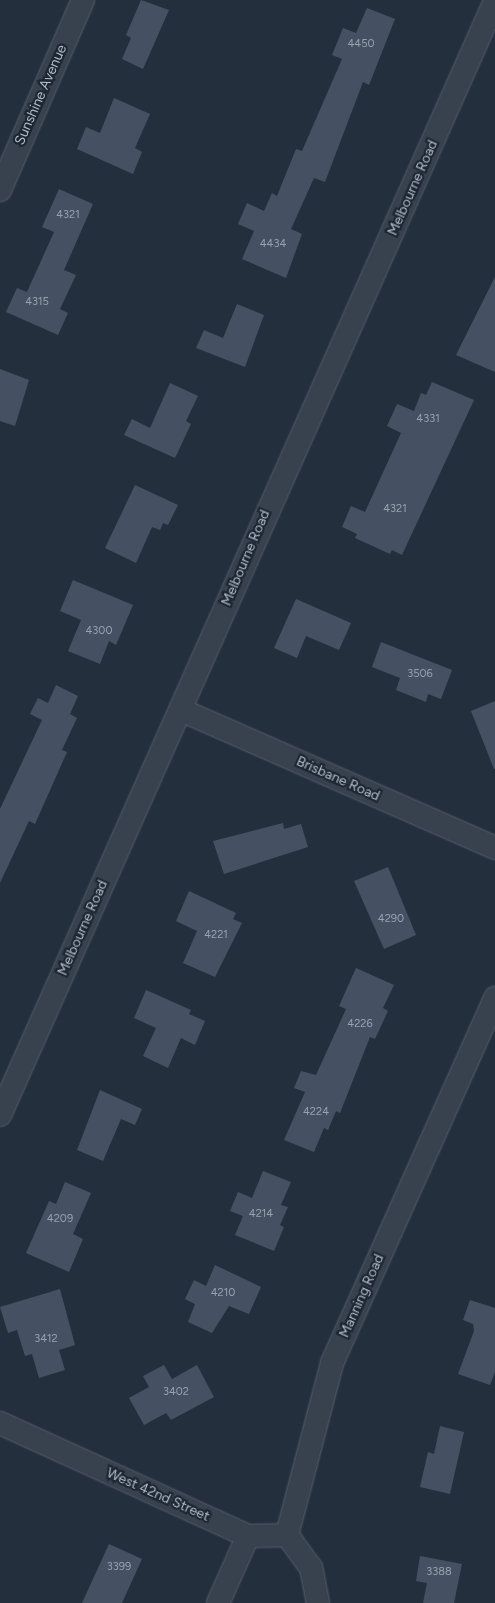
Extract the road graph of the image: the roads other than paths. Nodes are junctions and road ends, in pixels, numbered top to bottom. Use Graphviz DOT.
graph roads {
  1 [pos="83,0"];
  2 [pos="495,1"];
  3 [pos="0,190"];
  4 [pos="181,710"];
  5 [pos="495,848"];
  6 [pos="495,998"];
  7 [pos="0,1115"];
  8 [pos="0,1423"];
  9 [pos="288,1535"];
  10 [pos="248,1536"];
  11 [pos="218,1603"];
  12 [pos="318,1603"];
  1 -- 3 [label="street, Sunshine Avenue"];
  2 -- 4 [label="street, Melbourne Road"];
  4 -- 5 [label="street, Brisbane Road"];
  4 -- 7 [label="street, Melbourne Road"];
  6 -- 9 [label="street, Manning Road"];
  8 -- 10 [label="street, West 42nd Street"];
  9 -- 10 [label="street"];
  9 -- 12 [label="street"];
  10 -- 11 [label="street"];
}
